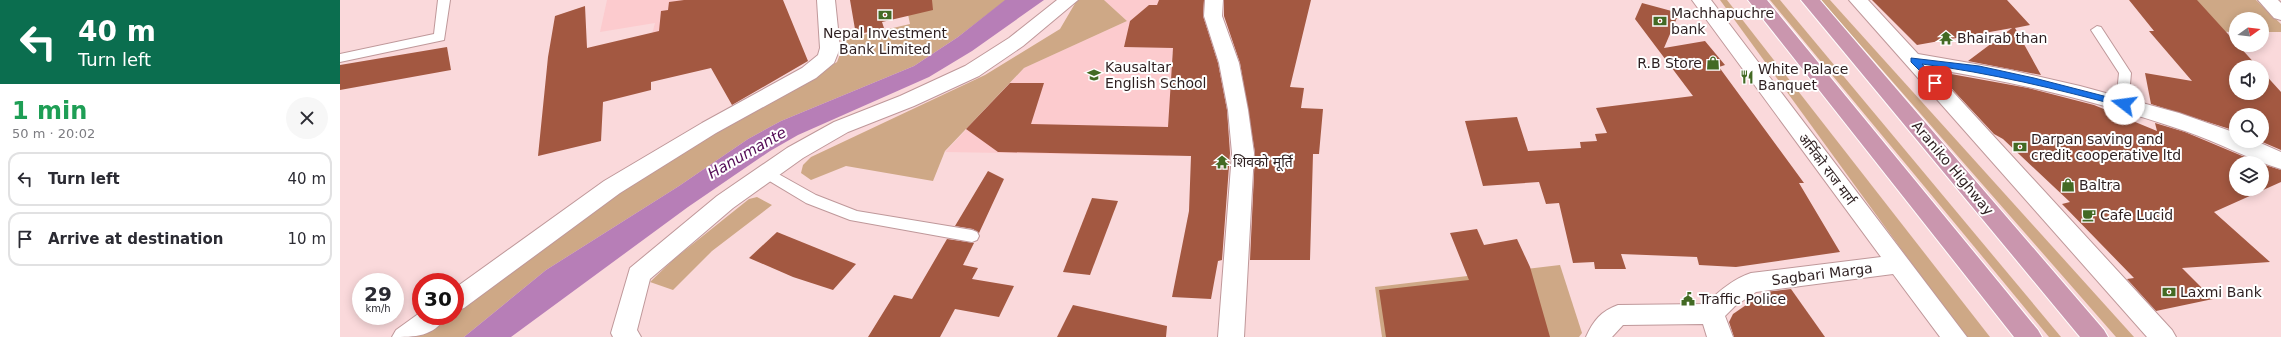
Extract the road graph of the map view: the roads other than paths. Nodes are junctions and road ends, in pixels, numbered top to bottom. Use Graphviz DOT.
graph roads {
  1 [pos="444,0"];
  2 [pos="826,0"];
  3 [pos="1069,0"];
  4 [pos="1214,0"];
  5 [pos="1701,0"];
  6 [pos="1757,0"];
  7 [pos="1810,0"];
  8 [pos="1858,0"];
  9 [pos="2267,0"];
  10 [pos="2281,14"];
  11 [pos="2097,30"];
  12 [pos="340,58"];
  13 [pos="1914,60"];
  14 [pos="2124,104"];
  15 [pos="2281,161"];
  16 [pos="766,172"];
  17 [pos="972,236"];
  18 [pos="1899,264"];
  19 [pos="464,294"];
  20 [pos="1712,314"];
  21 [pos="422,325"];
  22 [pos="405,337"];
  23 [pos="628,337"];
  24 [pos="1231,337"];
  25 [pos="1600,337"];
  26 [pos="1720,337"];
  27 [pos="1954,337"];
  28 [pos="2029,337"];
  29 [pos="2095,337"];
  30 [pos="2163,337"];
  1 -- 12 [label="lane"];
  2 -- 19 [label="street"];
  3 -- 16 [label="street"];
  4 -- 24 [label="street"];
  5 -- 18 [label="street, अर्निको राज मार्ग"];
  6 -- 28 [label="highway"];
  7 -- 29 [label="highway, Araniko Highway"];
  8 -- 13 [label="street"];
  9 -- 10 [label="street"];
  11 -- 14 [label="lane"];
  13 -- 14 [label="street"];
  13 -- 30 [label="street"];
  14 -- 15 [label="street"];
  16 -- 17 [label="lane"];
  16 -- 23 [label="street"];
  18 -- 20 [label="street, Sagbari Marga"];
  18 -- 27 [label="street, अर्निको राज मार्ग"];
  20 -- 25 [label="street"];
  20 -- 26 [label="street"];
  21 -- 22 [label="street"];
}
